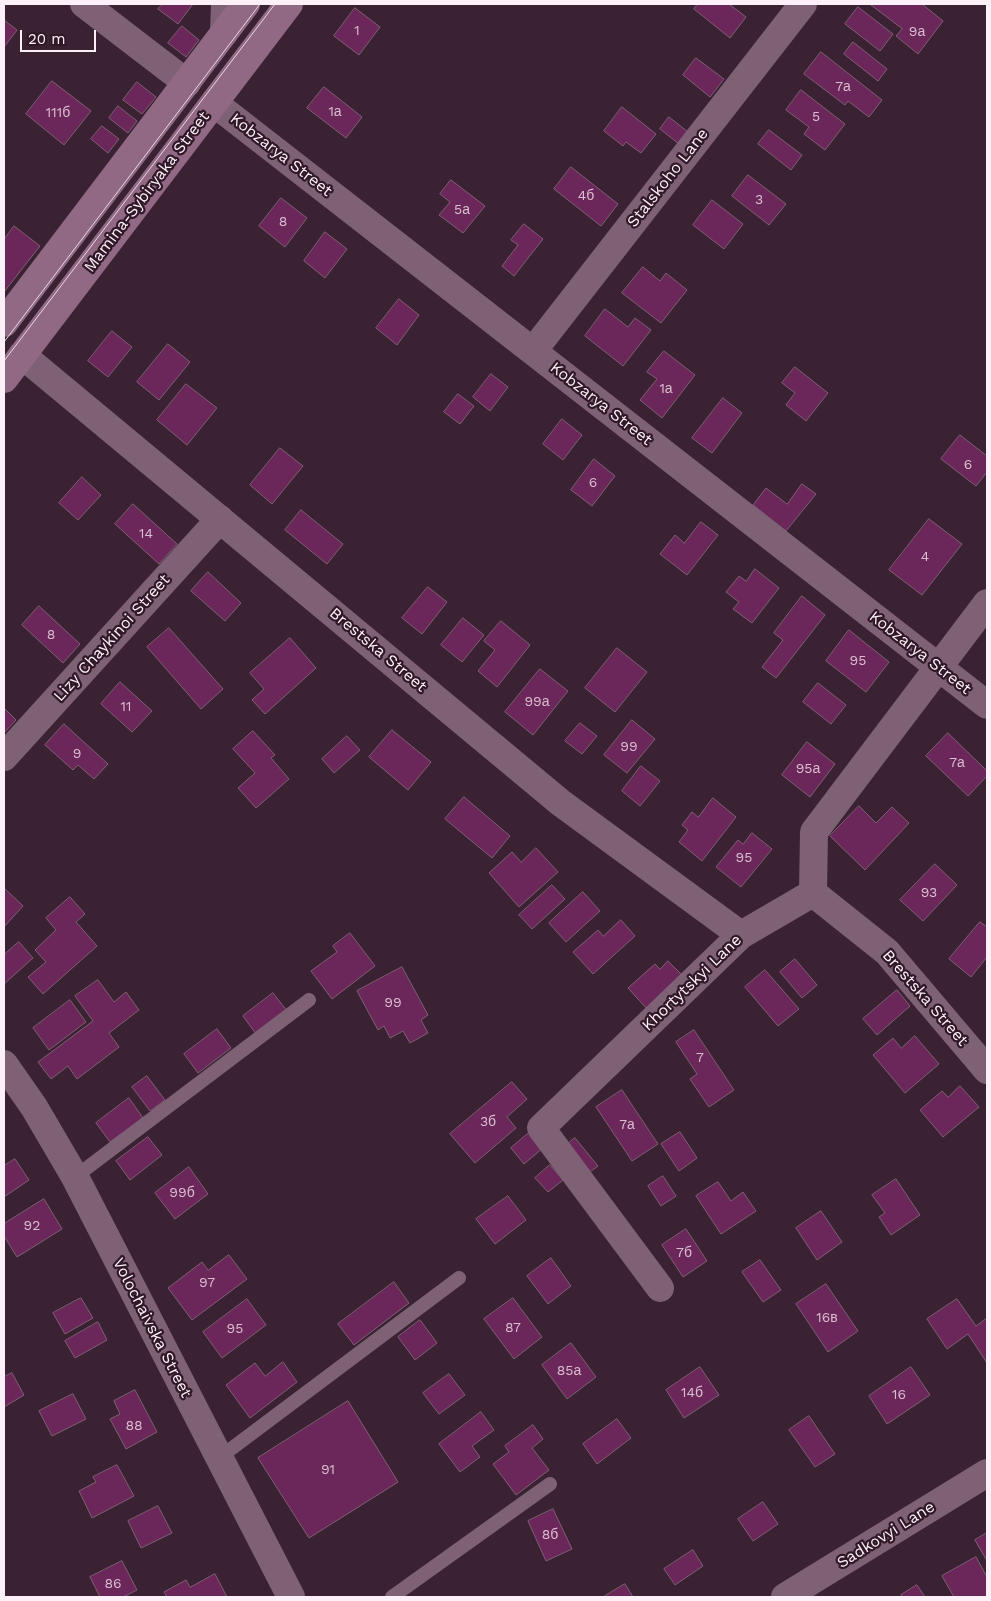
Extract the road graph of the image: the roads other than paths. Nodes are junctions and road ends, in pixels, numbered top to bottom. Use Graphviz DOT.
graph roads {
  1 [pos="84,4"];
  2 [pos="225,4"];
  3 [pos="246,4"];
  4 [pos="289,4"];
  5 [pos="803,4"];
  6 [pos="224,33"];
  7 [pos="186,83"];
  8 [pos="214,103"];
  9 [pos="4,323"];
  10 [pos="533,351"];
  11 [pos="22,355"];
  12 [pos="4,379"];
  13 [pos="220,519"];
  14 [pos="987,603"];
  15 [pos="940,668"];
  16 [pos="987,705"];
  17 [pos="4,758"];
  18 [pos="812,893"];
  19 [pos="741,935"];
  20 [pos="310,1000"];
  21 [pos="4,1064"];
  22 [pos="987,1070"];
  23 [pos="75,1177"];
  24 [pos="459,1278"];
  25 [pos="660,1288"];
  26 [pos="219,1458"];
  27 [pos="987,1473"];
  28 [pos="550,1484"];
  29 [pos="793,1595"];
  30 [pos="291,1597"];
  31 [pos="392,1597"];
  1 -- 7 [label="street"];
  2 -- 6 [label="street"];
  3 -- 6 [label="main road"];
  4 -- 8 [label="main road, Mamina-Sybiryaka Street"];
  5 -- 10 [label="street, Stalskoho Lane"];
  6 -- 7 [label="main road"];
  7 -- 9 [label="main road"];
  8 -- 10 [label="street, Kobzarya Street"];
  8 -- 11 [label="main road, Mamina-Sybiryaka Street"];
  10 -- 15 [label="street, Kobzarya Street"];
  11 -- 12 [label="main road, Mamina-Sybiryaka Street"];
  11 -- 13 [label="street, Brestska Street"];
  13 -- 17 [label="street, Lizy Chaykinoi Street"];
  13 -- 19 [label="street, Brestska Street"];
  14 -- 15 [label="street"];
  15 -- 16 [label="street, Kobzarya Street"];
  15 -- 18 [label="street"];
  18 -- 19 [label="street, Khortytskyi Lane"];
  18 -- 22 [label="street, Brestska Street"];
  19 -- 25 [label="street, Khortytskyi Lane"];
  20 -- 23 [label="lane"];
  21 -- 23 [label="street, Volochaivska Street"];
  23 -- 26 [label="street, Volochaivska Street"];
  24 -- 26 [label="lane"];
  26 -- 30 [label="street, Volochaivska Street"];
  27 -- 29 [label="street, Sadkovyi Lane"];
  28 -- 31 [label="lane"];
}
